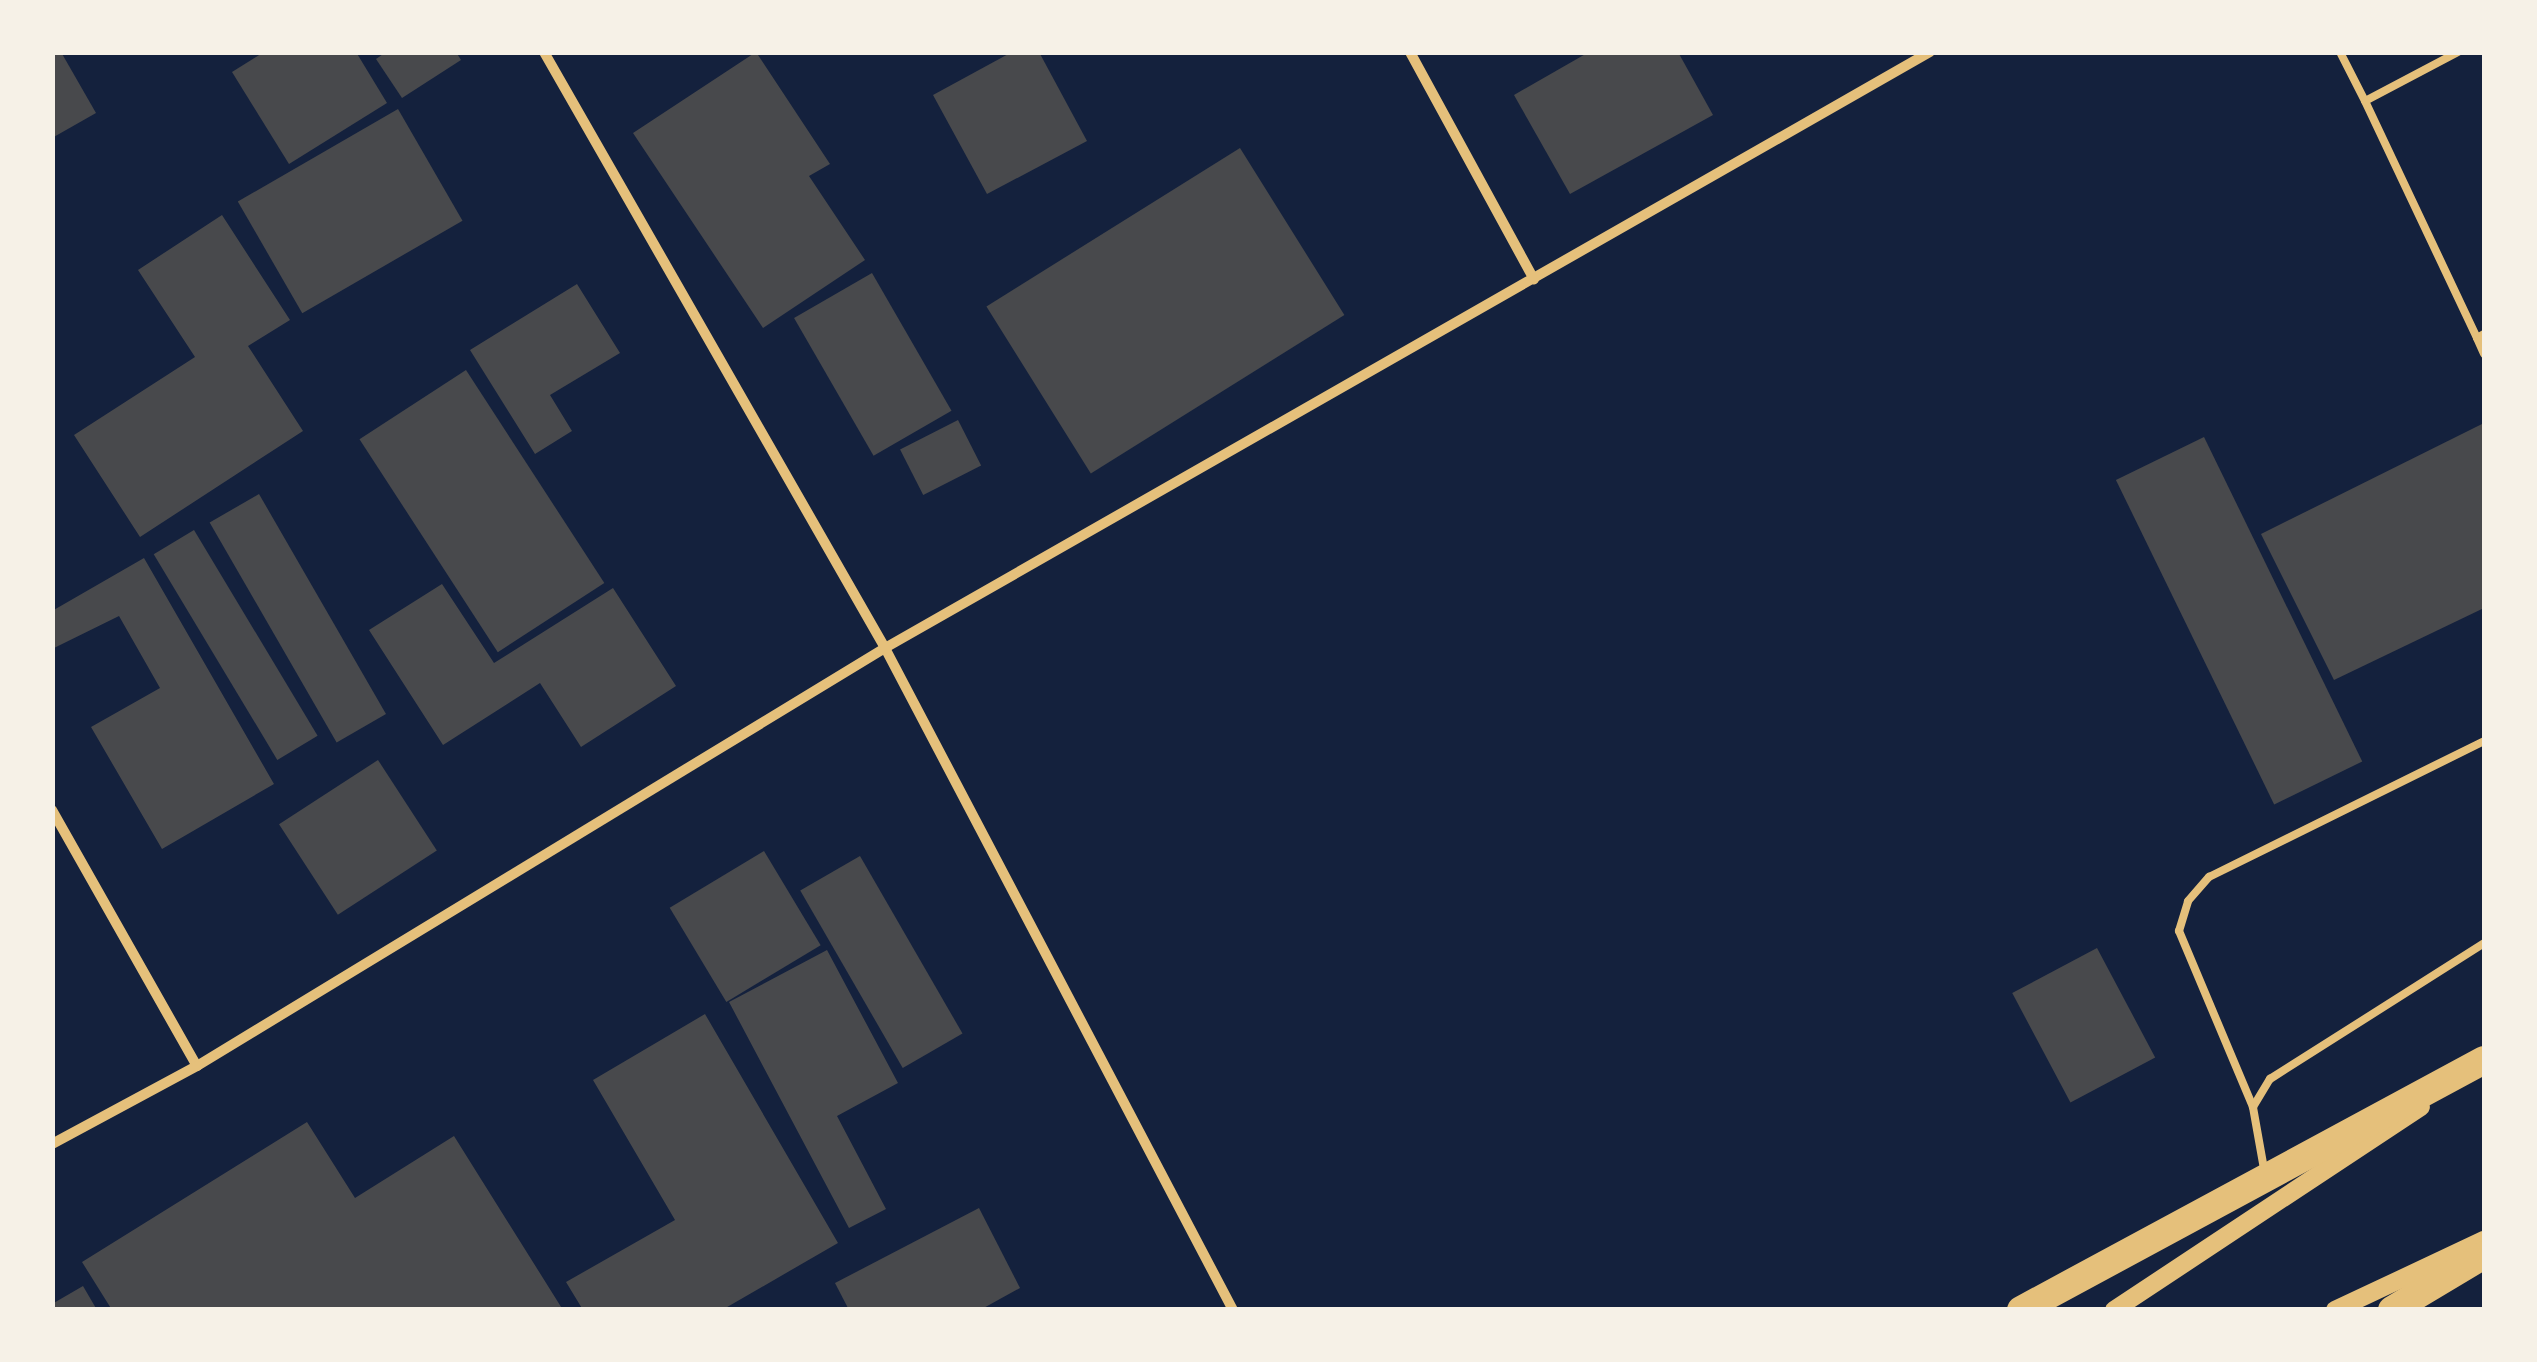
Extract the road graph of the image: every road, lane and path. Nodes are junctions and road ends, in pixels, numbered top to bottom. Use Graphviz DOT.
graph roads {
  1 [pos="544,52"];
  2 [pos="1410,52"];
  3 [pos="1930,52"];
  4 [pos="2340,52"];
  5 [pos="2458,52"];
  6 [pos="2365,101"];
  7 [pos="1534,279"];
  8 [pos="2481,336"];
  9 [pos="2484,354"];
  10 [pos="885,648"];
  11 [pos="2484,741"];
  12 [pos="52,810"];
  13 [pos="2484,943"];
  14 [pos="2484,1063"];
  15 [pos="197,1066"];
  16 [pos="2253,1107"];
  17 [pos="52,1144"];
  18 [pos="2265,1175"];
  19 [pos="2484,1240"];
  20 [pos="2484,1255"];
  21 [pos="1233,1310"];
  22 [pos="2021,1310"];
  23 [pos="2114,1310"];
  24 [pos="2335,1310"];
  25 [pos="2392,1310"];
  1 -- 10 [label="street"];
  2 -- 7 [label="street"];
  3 -- 7 [label="street"];
  4 -- 6 [label="lane"];
  5 -- 6 [label="lane"];
  6 -- 8 [label="lane"];
  7 -- 10 [label="street"];
  8 -- 9 [label="lane"];
  10 -- 15 [label="street"];
  10 -- 21 [label="street"];
  11 -- 16 [label="lane"];
  12 -- 15 [label="street"];
  13 -- 16 [label="lane"];
  14 -- 18 [label="highway"];
  14 -- 23 [label="street"];
  15 -- 17 [label="street"];
  16 -- 18 [label="lane"];
  18 -- 22 [label="highway"];
  19 -- 24 [label="street"];
  20 -- 25 [label="highway"];
}
